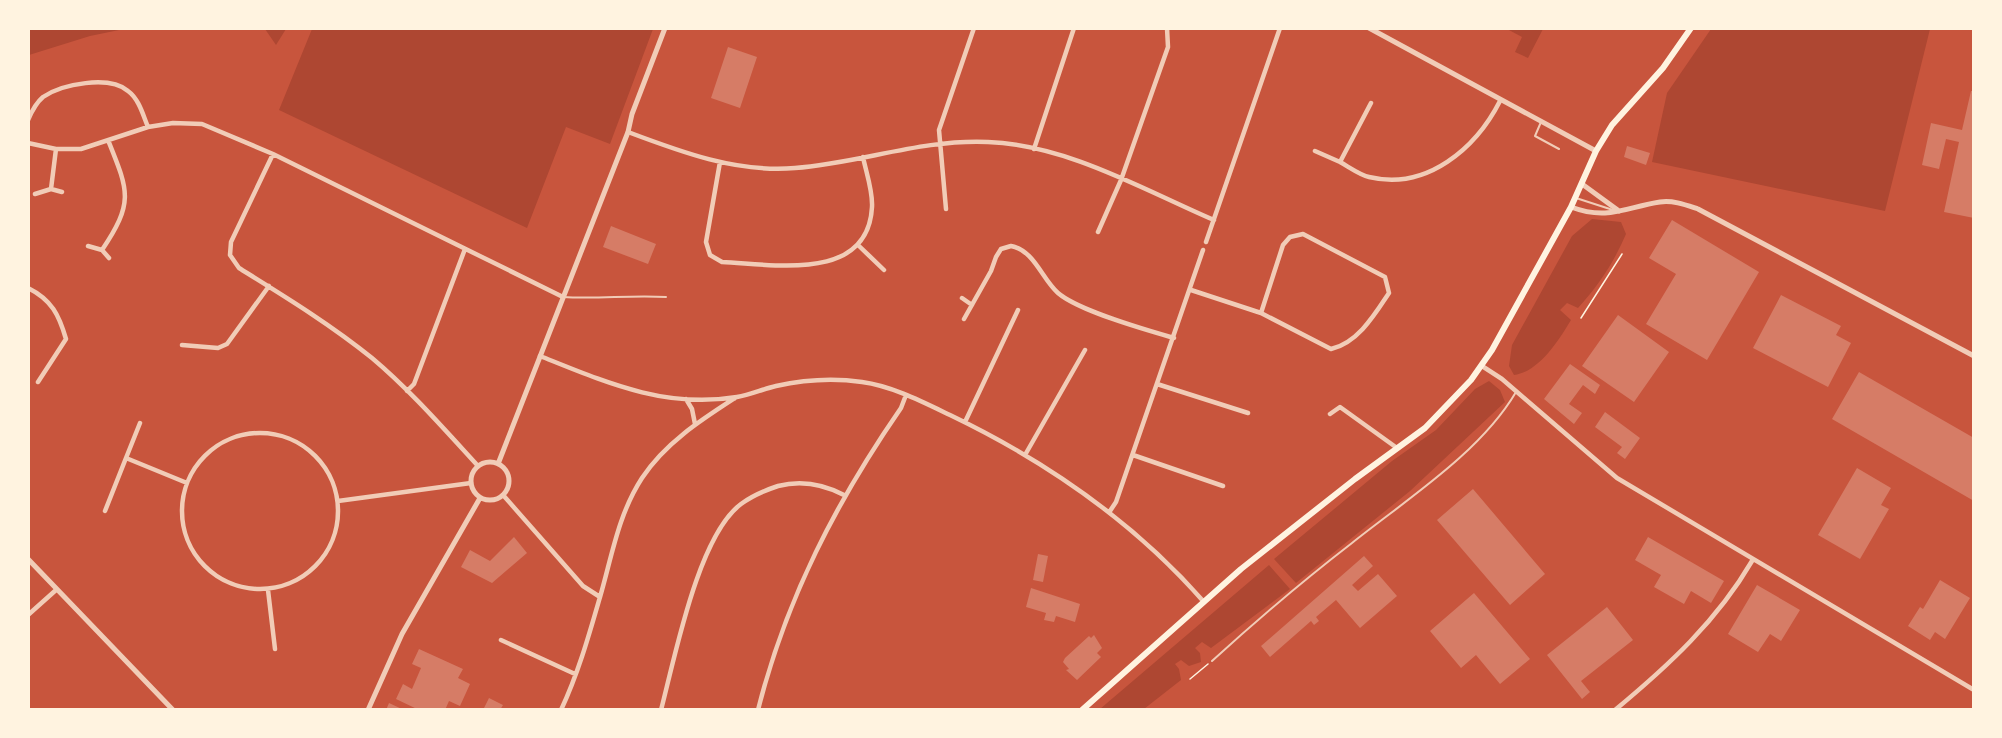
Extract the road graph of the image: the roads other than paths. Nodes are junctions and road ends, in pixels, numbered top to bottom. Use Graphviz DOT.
graph roads {
  1 [pos="665,28"];
  2 [pos="974,28"];
  3 [pos="1074,28"];
  4 [pos="1167,28"];
  5 [pos="1280,28"];
  6 [pos="1369,28"];
  7 [pos="1691,28"];
  8 [pos="1500,101"];
  9 [pos="1371,103"];
  10 [pos="28,120"];
  11 [pos="1541,122"];
  12 [pos="148,127"];
  13 [pos="628,132"];
  14 [pos="108,140"];
  15 [pos="941,142"];
  16 [pos="28,143"];
  17 [pos="56,149"];
  18 [pos="1034,149"];
  19 [pos="1559,149"];
  20 [pos="1315,151"];
  21 [pos="1596,151"];
  22 [pos="273,154"];
  23 [pos="863,157"];
  24 [pos="720,162"];
  25 [pos="1340,162"];
  26 [pos="1121,180"];
  27 [pos="1582,184"];
  28 [pos="51,189"];
  29 [pos="62,192"];
  30 [pos="35,194"];
  31 [pos="1576,198"];
  32 [pos="1571,207"];
  33 [pos="946,209"];
  34 [pos="1619,211"];
  35 [pos="1214,220"];
  36 [pos="1098,232"];
  37 [pos="1206,242"];
  38 [pos="858,245"];
  39 [pos="88,246"];
  40 [pos="465,249"];
  41 [pos="102,250"];
  42 [pos="1203,250"];
  43 [pos="109,258"];
  44 [pos="884,270"];
  45 [pos="268,286"];
  46 [pos="28,288"];
  47 [pos="1191,290"];
  48 [pos="563,297"];
  49 [pos="666,297"];
  50 [pos="962,298"];
  51 [pos="972,305"];
  52 [pos="1018,310"];
  53 [pos="1261,314"];
  54 [pos="964,319"];
  55 [pos="1174,338"];
  56 [pos="182,345"];
  57 [pos="1085,350"];
  58 [pos="540,356"];
  59 [pos="1974,356"];
  60 [pos="1482,366"];
  61 [pos="38,382"];
  62 [pos="1157,384"];
  63 [pos="407,391"];
  64 [pos="1516,392"];
  65 [pos="906,395"];
  66 [pos="737,397"];
  67 [pos="686,399"];
  68 [pos="1248,413"];
  69 [pos="1330,414"];
  70 [pos="965,422"];
  71 [pos="140,423"];
  72 [pos="695,424"];
  73 [pos="1397,448"];
  74 [pos="1025,455"];
  75 [pos="1133,455"];
  76 [pos="126,458"];
  77 [pos="498,464"];
  78 [pos="478,466"];
  79 [pos="187,483"];
  80 [pos="471,483"];
  81 [pos="1223,486"];
  82 [pos="503,495"];
  83 [pos="844,495"];
  84 [pos="480,498"];
  85 [pos="338,501"];
  86 [pos="105,511"];
  87 [pos="1110,511"];
  88 [pos="28,559"];
  89 [pos="1752,561"];
  90 [pos="56,590"];
  91 [pos="268,590"];
  92 [pos="600,597"];
  93 [pos="1204,602"];
  94 [pos="28,615"];
  95 [pos="501,640"];
  96 [pos="275,649"];
  97 [pos="1212,661"];
  98 [pos="575,674"];
  99 [pos="1974,690"];
  100 [pos="173,710"];
  101 [pos="368,710"];
  102 [pos="561,710"];
  103 [pos="661,710"];
  104 [pos="758,710"];
  105 [pos="1083,710"];
  106 [pos="1615,710"];
  1 -- 13 [label="street"];
  2 -- 15 [label="street"];
  3 -- 18 [label="street"];
  4 -- 26 [label="street"];
  5 -- 35 [label="street"];
  6 -- 8 [label="street"];
  7 -- 21 [label="main road"];
  8 -- 11 [label="street"];
  8 -- 25 [label="street"];
  9 -- 25 [label="street"];
  10 -- 12 [label="street"];
  11 -- 19 [label="lane"];
  11 -- 21 [label="street"];
  12 -- 14 [label="street"];
  12 -- 22 [label="street"];
  13 -- 24 [label="street"];
  13 -- 48 [label="street"];
  14 -- 17 [label="street"];
  14 -- 41 [label="street"];
  15 -- 18 [label="street"];
  15 -- 23 [label="street"];
  15 -- 33 [label="street"];
  16 -- 17 [label="street"];
  17 -- 28 [label="street"];
  18 -- 26 [label="street"];
  20 -- 25 [label="street"];
  21 -- 27 [label="main road"];
  22 -- 40 [label="street"];
  22 -- 45 [label="street"];
  23 -- 24 [label="street"];
  23 -- 38 [label="street"];
  24 -- 38 [label="street"];
  26 -- 35 [label="street"];
  26 -- 36 [label="street"];
  27 -- 31 [label="main road"];
  27 -- 34 [label="street"];
  28 -- 29 [label="street"];
  28 -- 30 [label="street"];
  31 -- 32 [label="main road"];
  31 -- 34 [label="lane"];
  32 -- 34 [label="street"];
  32 -- 60 [label="main road"];
  34 -- 59 [label="street"];
  35 -- 37 [label="street"];
  38 -- 44 [label="street"];
  39 -- 41 [label="street"];
  40 -- 48 [label="street"];
  40 -- 63 [label="street"];
  41 -- 43 [label="street"];
  42 -- 47 [label="street"];
  45 -- 56 [label="street"];
  45 -- 63 [label="street"];
  46 -- 61 [label="street"];
  47 -- 53 [label="street"];
  47 -- 55 [label="street"];
  48 -- 49 [label="lane"];
  48 -- 58 [label="street"];
  50 -- 51 [label="street"];
  51 -- 54 [label="street"];
  51 -- 55 [label="street"];
  52 -- 70 [label="street"];
  53 -- 53 [label="street"];
  55 -- 62 [label="street"];
  57 -- 74 [label="street"];
  58 -- 67 [label="street"];
  58 -- 77 [label="street"];
  60 -- 64 [label="street"];
  60 -- 73 [label="main road"];
  62 -- 68 [label="street"];
  62 -- 75 [label="street"];
  63 -- 78 [label="street"];
  64 -- 89 [label="street"];
  64 -- 97 [label="lane"];
  65 -- 66 [label="street"];
  65 -- 70 [label="street"];
  65 -- 83 [label="street"];
  66 -- 67 [label="street"];
  66 -- 72 [label="street"];
  67 -- 72 [label="street"];
  69 -- 73 [label="street"];
  70 -- 74 [label="street"];
  71 -- 76 [label="street"];
  72 -- 92 [label="street"];
  73 -- 93 [label="main road"];
  74 -- 87 [label="street"];
  75 -- 81 [label="street"];
  75 -- 87 [label="street"];
  76 -- 79 [label="street"];
  76 -- 86 [label="street"];
  77 -- 78 [label="street"];
  77 -- 82 [label="street"];
  78 -- 80 [label="street"];
  79 -- 85 [label="street"];
  79 -- 91 [label="street"];
  80 -- 84 [label="street"];
  80 -- 85 [label="street"];
  82 -- 84 [label="street"];
  82 -- 92 [label="street"];
  83 -- 103 [label="street"];
  83 -- 104 [label="street"];
  84 -- 101 [label="street"];
  85 -- 91 [label="street"];
  87 -- 93 [label="street"];
  88 -- 90 [label="street"];
  89 -- 99 [label="street"];
  89 -- 106 [label="street"];
  90 -- 94 [label="street"];
  90 -- 100 [label="street"];
  91 -- 96 [label="street"];
  92 -- 98 [label="street"];
  93 -- 105 [label="main road"];
  95 -- 98 [label="street"];
  98 -- 102 [label="street"];
}
